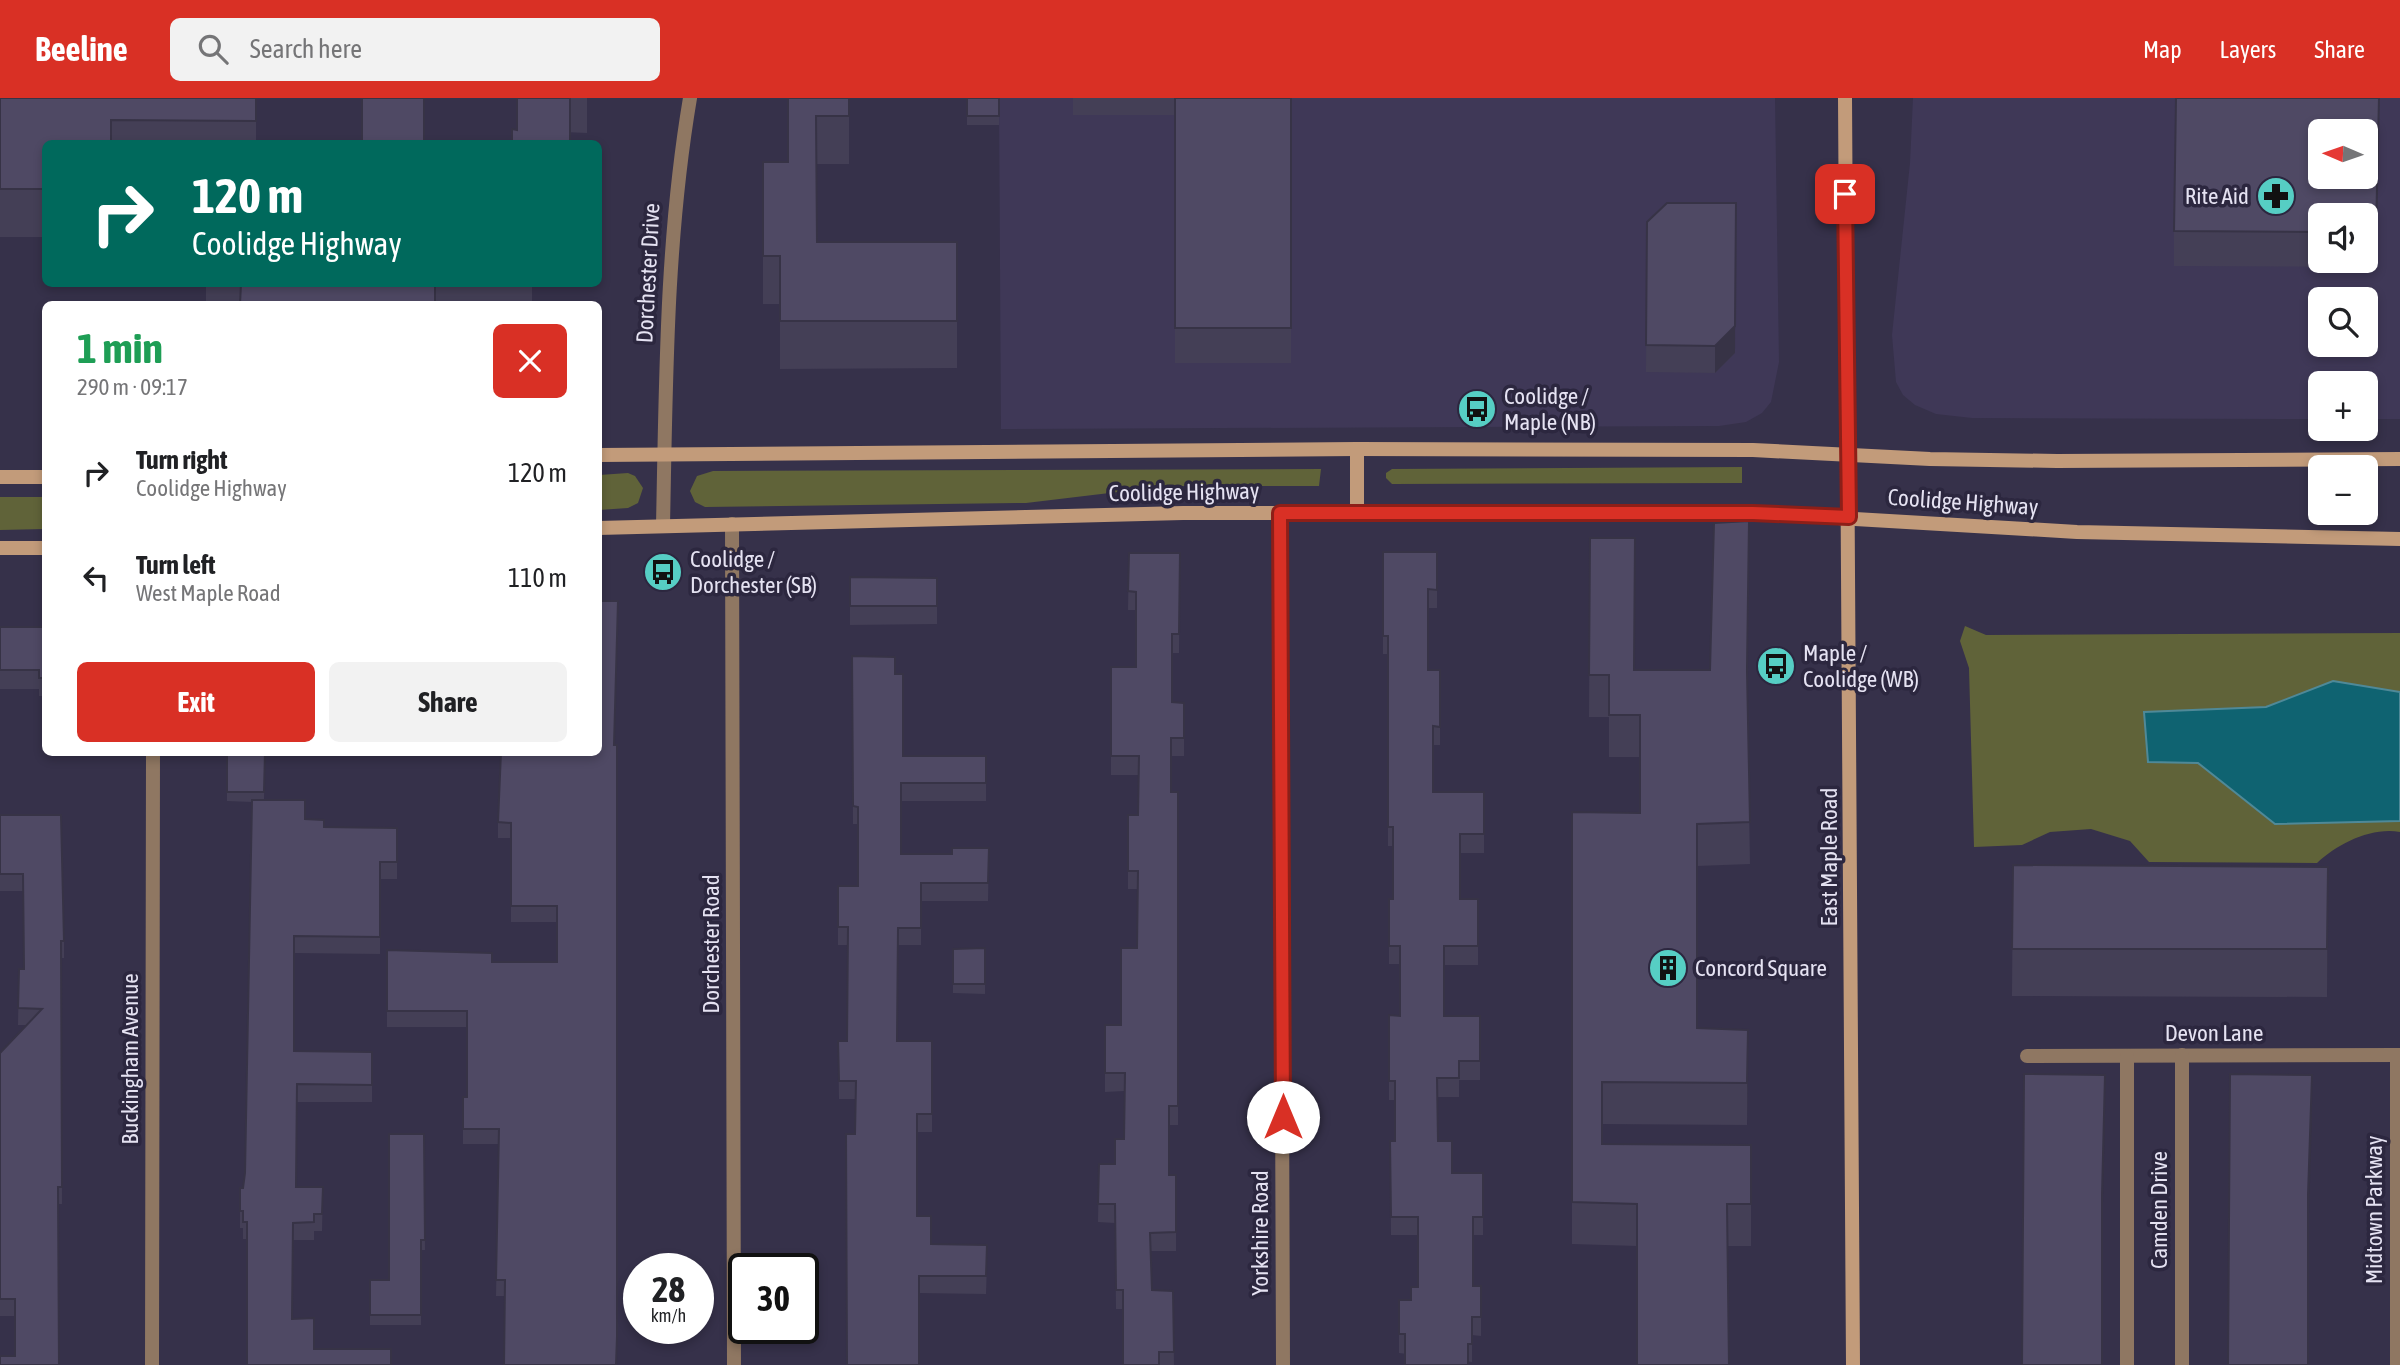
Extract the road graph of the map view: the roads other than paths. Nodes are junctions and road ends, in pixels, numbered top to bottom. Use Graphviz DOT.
graph roads {
  1 [pos="690,98"];
  2 [pos="1845,98"];
  3 [pos="1357,449"];
  4 [pos="665,453"];
  5 [pos="1847,453"];
  6 [pos="602,455"];
  7 [pos="2400,459"];
  8 [pos="0,477"];
  9 [pos="42,477"];
  10 [pos="1357,511"];
  11 [pos="1280,513"];
  12 [pos="1849,517"];
  13 [pos="732,524"];
  14 [pos="663,525"];
  15 [pos="602,528"];
  16 [pos="2400,538"];
  17 [pos="0,548"];
  18 [pos="42,548"];
  19 [pos="153,756"];
  20 [pos="2182,1055"];
  21 [pos="2398,1055"];
  22 [pos="2027,1056"];
  23 [pos="2127,1056"];
  24 [pos="2399,1280"];
  25 [pos="2399,1344"];
  26 [pos="152,1365"];
  27 [pos="734,1365"];
  28 [pos="1283,1365"];
  29 [pos="1853,1365"];
  30 [pos="2127,1365"];
  31 [pos="2182,1365"];
  32 [pos="2397,1365"];
  1 -- 4 [label="street, Dorchester Drive"];
  2 -- 5 [label="main road, East Maple Road"];
  3 -- 4 [label="main road, Coolidge Highway"];
  3 -- 5 [label="main road, Coolidge Highway"];
  3 -- 10 [label="main road"];
  4 -- 6 [label="main road, Coolidge Highway"];
  4 -- 14 [label="street"];
  5 -- 7 [label="main road, Coolidge Highway"];
  5 -- 12 [label="main road, East Maple Road"];
  8 -- 9 [label="main road"];
  10 -- 11 [label="main road, Coolidge Highway"];
  10 -- 12 [label="main road, Coolidge Highway"];
  11 -- 13 [label="main road, Coolidge Highway"];
  11 -- 28 [label="street, Yorkshire Road"];
  12 -- 16 [label="main road, Coolidge Highway"];
  12 -- 29 [label="main road, East Maple Road"];
  13 -- 14 [label="main road, Coolidge Highway"];
  13 -- 27 [label="street, Dorchester Road"];
  14 -- 15 [label="main road, Coolidge Highway"];
  17 -- 18 [label="main road"];
  19 -- 26 [label="street, Buckingham Avenue"];
  20 -- 21 [label="street, Devon Lane"];
  20 -- 23 [label="street, Devon Lane"];
  20 -- 31 [label="street, Camden Drive"];
  21 -- 24 [label="street, Midtown Parkway"];
  22 -- 23 [label="street, Devon Lane"];
  23 -- 30 [label="street, Camden Drive"];
  24 -- 25 [label="street, Midtown Parkway"];
  25 -- 32 [label="street, Midtown Parkway"];
}
